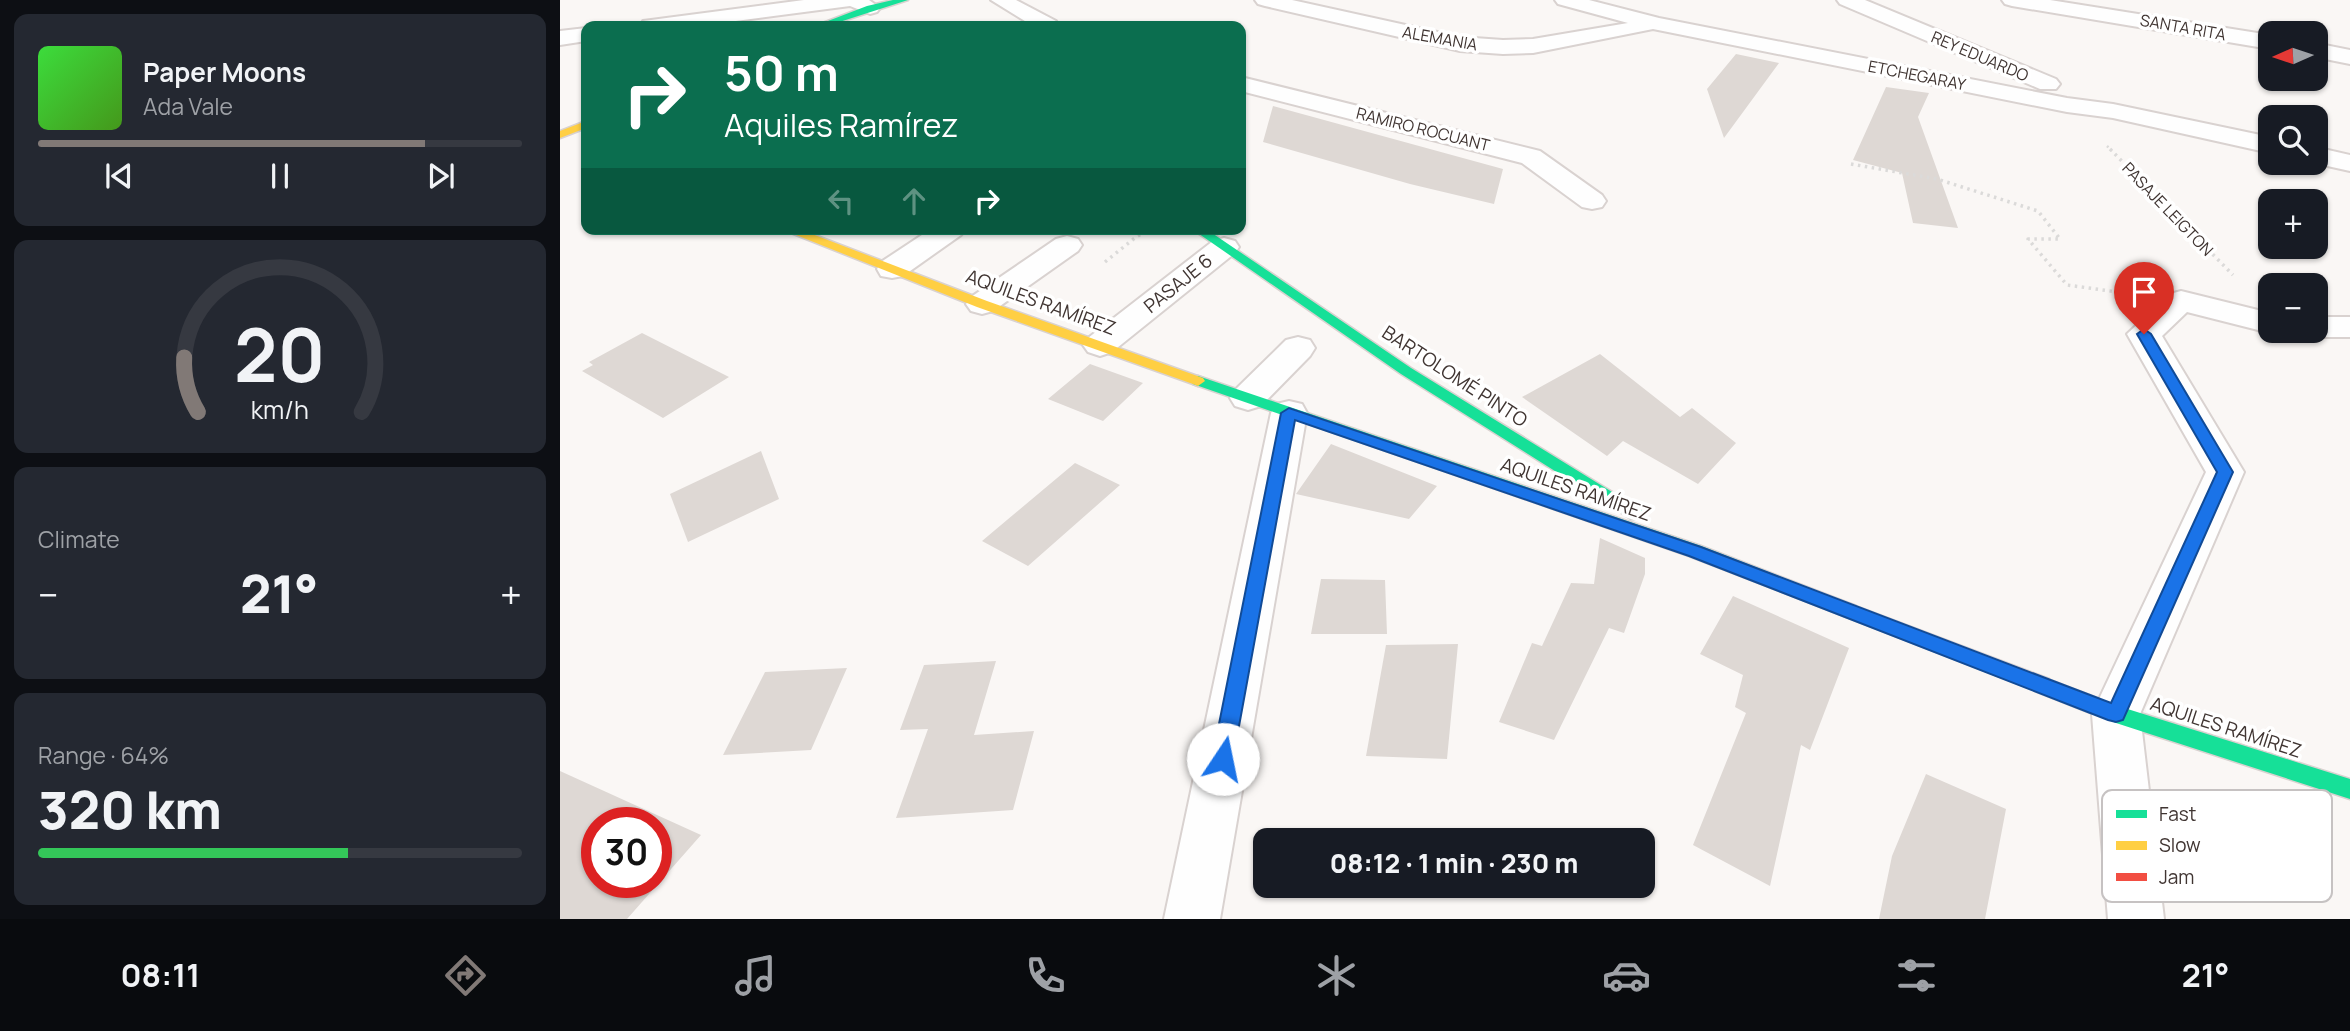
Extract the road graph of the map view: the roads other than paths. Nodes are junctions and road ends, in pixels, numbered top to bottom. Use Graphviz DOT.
graph roads {
  1 [pos="904,0"];
  2 [pos="1001,0"];
  3 [pos="1265,0"];
  4 [pos="1273,0"];
  5 [pos="1565,0"];
  6 [pos="1847,0"];
  7 [pos="2012,0"];
  8 [pos="879,14"];
  9 [pos="690,21"];
  10 [pos="844,21"];
  11 [pos="1039,21"];
  12 [pos="1658,24"];
  13 [pos="581,36"];
  14 [pos="560,38"];
  15 [pos="2258,40"];
  16 [pos="2328,53"];
  17 [pos="2350,57"];
  18 [pos="1246,85"];
  19 [pos="2113,111"];
  20 [pos="581,128"];
  21 [pos="563,142"];
  22 [pos="2258,142"];
  23 [pos="2328,158"];
  24 [pos="2350,163"];
  25 [pos="1592,201"];
  26 [pos="807,235"];
  27 [pos="942,235"];
  28 [pos="1211,238"];
  29 [pos="1067,245"];
  30 [pos="892,269"];
  31 [pos="982,303"];
  32 [pos="2258,320"];
  33 [pos="2328,327"];
  34 [pos="2350,327"];
  35 [pos="1100,345"];
  36 [pos="1298,348"];
  37 [pos="1269,405"];
  38 [pos="1695,551"];
  39 [pos="2116,713"];
  40 [pos="2350,789"];
  41 [pos="2123,790"];
  42 [pos="1192,919"];
  1 -- 8 [label="street"];
  2 -- 11 [label="street"];
  3 -- 4 [label="street"];
  3 -- 12 [label="street, ALEMANIA"];
  5 -- 12 [label="street, ETCHEGARAY"];
  6 -- 19 [label="street, REY EDUARDO"];
  7 -- 15 [label="street, SANTA RITA"];
  8 -- 9 [label="street"];
  8 -- 10 [label="street"];
  12 -- 19 [label="street, ETCHEGARAY"];
  13 -- 14 [label="street"];
  16 -- 17 [label="street"];
  18 -- 25 [label="street, RAMIRO ROCUANT"];
  19 -- 22 [label="street, ETCHEGARAY"];
  20 -- 21 [label="street"];
  23 -- 24 [label="street"];
  26 -- 30 [label="street, AQUILES RAMÍREZ"];
  27 -- 30 [label="street"];
  28 -- 35 [label="street, PASAJE 6"];
  28 -- 38 [label="street, BARTOLOMÉ PINTO"];
  29 -- 31 [label="street"];
  30 -- 31 [label="street, AQUILES RAMÍREZ"];
  31 -- 35 [label="street, AQUILES RAMÍREZ"];
  32 -- 39 [label="street"];
  33 -- 34 [label="street"];
  35 -- 37 [label="street, AQUILES RAMÍREZ"];
  36 -- 37 [label="street"];
  37 -- 38 [label="street, AQUILES RAMÍREZ"];
  37 -- 42 [label="street"];
  38 -- 39 [label="street, AQUILES RAMÍREZ"];
  39 -- 40 [label="street, AQUILES RAMÍREZ"];
  39 -- 41 [label="street"];
}
